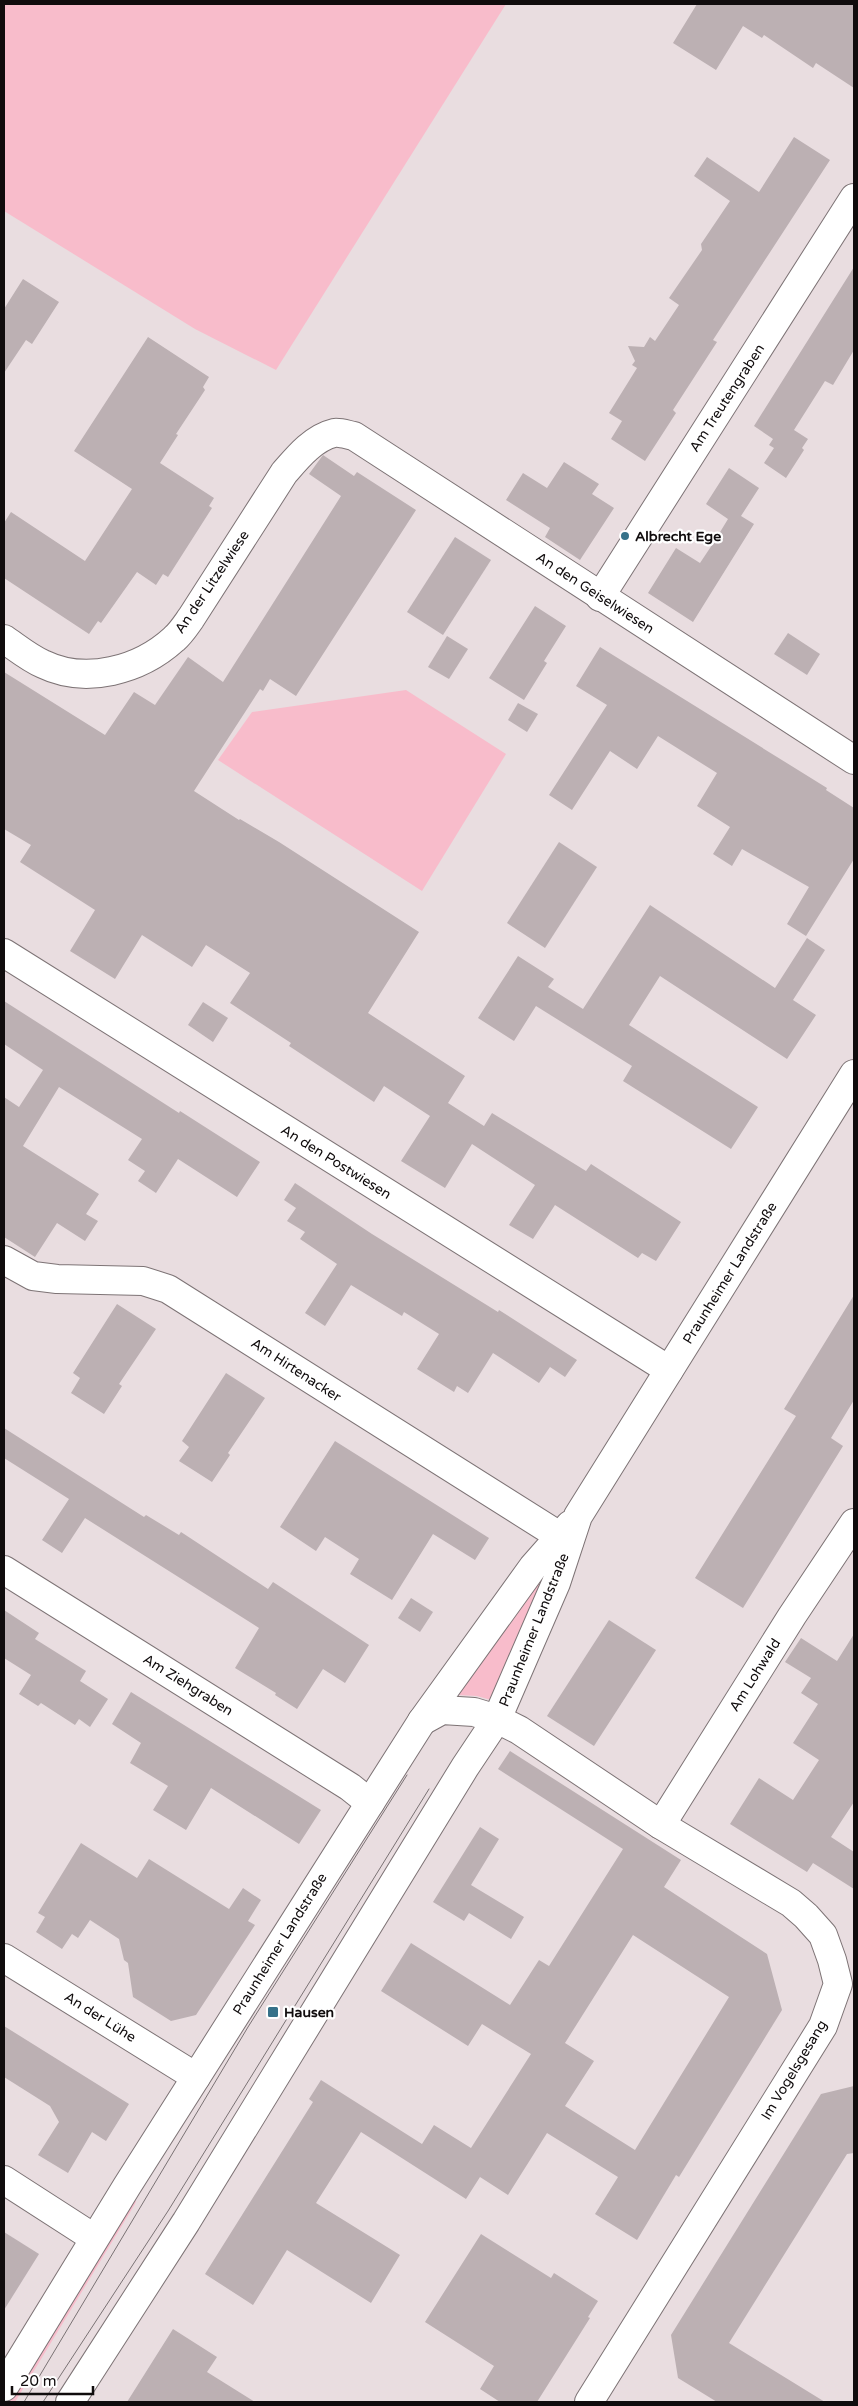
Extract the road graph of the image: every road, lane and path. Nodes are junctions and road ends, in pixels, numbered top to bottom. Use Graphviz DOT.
graph roads {
  1 [pos="854,198"];
  2 [pos="335,433"];
  3 [pos="600,597"];
  4 [pos="4,639"];
  5 [pos="854,760"];
  6 [pos="4,954"];
  7 [pos="853,1078"];
  8 [pos="4,1260"];
  9 [pos="669,1370"];
  10 [pos="853,1528"];
  11 [pos="569,1531"];
  12 [pos="4,1570"];
  13 [pos="496,1719"];
  14 [pos="422,1721"];
  15 [pos="370,1803"];
  16 [pos="661,1825"];
  17 [pos="4,1958"];
  18 [pos="196,2076"];
  19 [pos="4,2180"];
  20 [pos="94,2238"];
  21 [pos="4,2387"];
  22 [pos="70,2402"];
  23 [pos="589,2402"];
  1 -- 3 [label="street, Am Treutengraben"];
  2 -- 3 [label="street, An den Geiselwiesen"];
  2 -- 4 [label="street, An der Litzelwiese"];
  3 -- 5 [label="street, An den Geiselwiesen"];
  6 -- 9 [label="street, An den Postwiesen"];
  7 -- 9 [label="street, Praunheimer Landstraße"];
  8 -- 11 [label="street, Am Hirtenacker"];
  9 -- 11 [label="street, Praunheimer Landstraße"];
  10 -- 16 [label="street, Am Lohwald"];
  11 -- 13 [label="street, Praunheimer Landstraße"];
  11 -- 14 [label="street, Praunheimer Landstraße"];
  12 -- 15 [label="street, Am Ziehgraben"];
  13 -- 14 [label="street, Im Vogelsgesang"];
  13 -- 16 [label="street, Im Vogelsgesang"];
  13 -- 22 [label="street, Praunheimer Landstraße"];
  14 -- 15 [label="street, Praunheimer Landstraße"];
  15 -- 18 [label="street, Praunheimer Landstraße"];
  16 -- 23 [label="street, Im Vogelsgesang"];
  17 -- 18 [label="street, An der Lühe"];
  18 -- 20 [label="street, Praunheimer Landstraße"];
  19 -- 20 [label="street"];
  20 -- 21 [label="street, Praunheimer Landstraße"];
}
